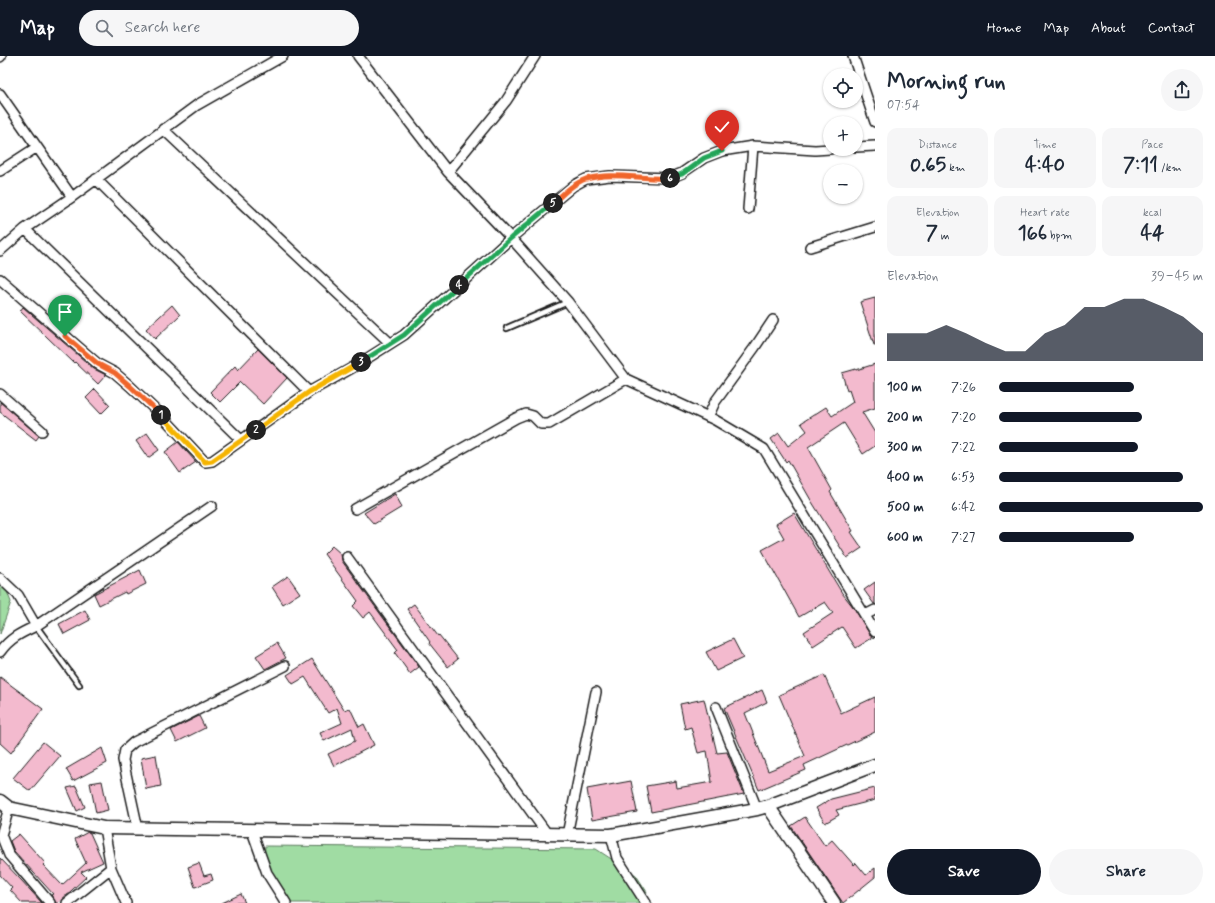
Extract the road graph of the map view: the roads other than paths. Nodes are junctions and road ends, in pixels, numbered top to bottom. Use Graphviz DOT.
graph roads {
  1 [pos="283,56"];
  2 [pos="358,56"];
  3 [pos="535,56"];
  4 [pos="853,56"];
  5 [pos="0,94"];
  6 [pos="875,122"];
  7 [pos="163,129"];
  8 [pos="753,146"];
  9 [pos="875,146"];
  10 [pos="37,147"];
  11 [pos="863,147"];
  12 [pos="823,149"];
  13 [pos="0,171"];
  14 [pos="448,172"];
  15 [pos="96,179"];
  16 [pos="72,197"];
  17 [pos="748,209"];
  18 [pos="875,227"];
  19 [pos="25,229"];
  20 [pos="511,238"];
  21 [pos="810,247"];
  22 [pos="0,251"];
  23 [pos="0,278"];
  24 [pos="568,302"];
  25 [pos="773,320"];
  26 [pos="507,328"];
  27 [pos="390,344"];
  28 [pos="626,379"];
  29 [pos="309,392"];
  30 [pos="0,394"];
  31 [pos="708,417"];
  32 [pos="42,432"];
  33 [pos="241,440"];
  34 [pos="212,506"];
  35 [pos="355,509"];
  36 [pos="347,557"];
  37 [pos="0,578"];
  38 [pos="875,610"];
  39 [pos="865,615"];
  40 [pos="36,626"];
  41 [pos="875,632"];
  42 [pos="0,652"];
  43 [pos="285,666"];
  44 [pos="79,685"];
  45 [pos="596,692"];
  46 [pos="716,707"];
  47 [pos="875,765"];
  48 [pos="4,804"];
  49 [pos="762,807"];
  50 [pos="104,828"];
  51 [pos="138,829"];
  52 [pos="252,830"];
  53 [pos="548,835"];
  54 [pos="567,835"];
  55 [pos="611,836"];
  56 [pos="111,868"];
  57 [pos="50,903"];
  58 [pos="67,903"];
  59 [pos="126,903"];
  60 [pos="286,903"];
  61 [pos="646,903"];
  62 [pos="834,903"];
  1 -- 7 [label="street"];
  2 -- 14 [label="street"];
  3 -- 14 [label="street"];
  4 -- 6 [label="street"];
  5 -- 10 [label="street"];
  7 -- 15 [label="street"];
  7 -- 27 [label="street"];
  8 -- 12 [label="street"];
  8 -- 17 [label="street"];
  8 -- 20 [label="street"];
  9 -- 11 [label="street"];
  10 -- 13 [label="street"];
  10 -- 16 [label="street"];
  14 -- 20 [label="street"];
  15 -- 16 [label="street"];
  15 -- 29 [label="street"];
  16 -- 19 [label="street"];
  18 -- 21 [label="street"];
  19 -- 22 [label="street"];
  19 -- 33 [label="street"];
  20 -- 24 [label="street"];
  20 -- 27 [label="street"];
  23 -- 33 [label="street"];
  24 -- 26 [label="lane"];
  24 -- 28 [label="street"];
  25 -- 31 [label="street"];
  27 -- 29 [label="street"];
  28 -- 31 [label="street"];
  28 -- 35 [label="street"];
  29 -- 33 [label="street"];
  30 -- 32 [label="street"];
  31 -- 39 [label="street"];
  34 -- 40 [label="street"];
  36 -- 53 [label="street"];
  37 -- 40 [label="street"];
  38 -- 39 [label="street"];
  39 -- 41 [label="street"];
  40 -- 42 [label="street"];
  40 -- 44 [label="lane"];
  43 -- 51 [label="street"];
  45 -- 54 [label="street"];
  46 -- 49 [label="street"];
  47 -- 49 [label="street"];
  48 -- 50 [label="street"];
  48 -- 57 [label="street"];
  49 -- 55 [label="street"];
  49 -- 62 [label="street"];
  50 -- 51 [label="street"];
  50 -- 56 [label="street"];
  51 -- 52 [label="street"];
  52 -- 53 [label="street"];
  52 -- 60 [label="street"];
  53 -- 54 [label="street"];
  54 -- 55 [label="street"];
  55 -- 61 [label="street"];
  56 -- 58 [label="street"];
  56 -- 59 [label="street"];
}
